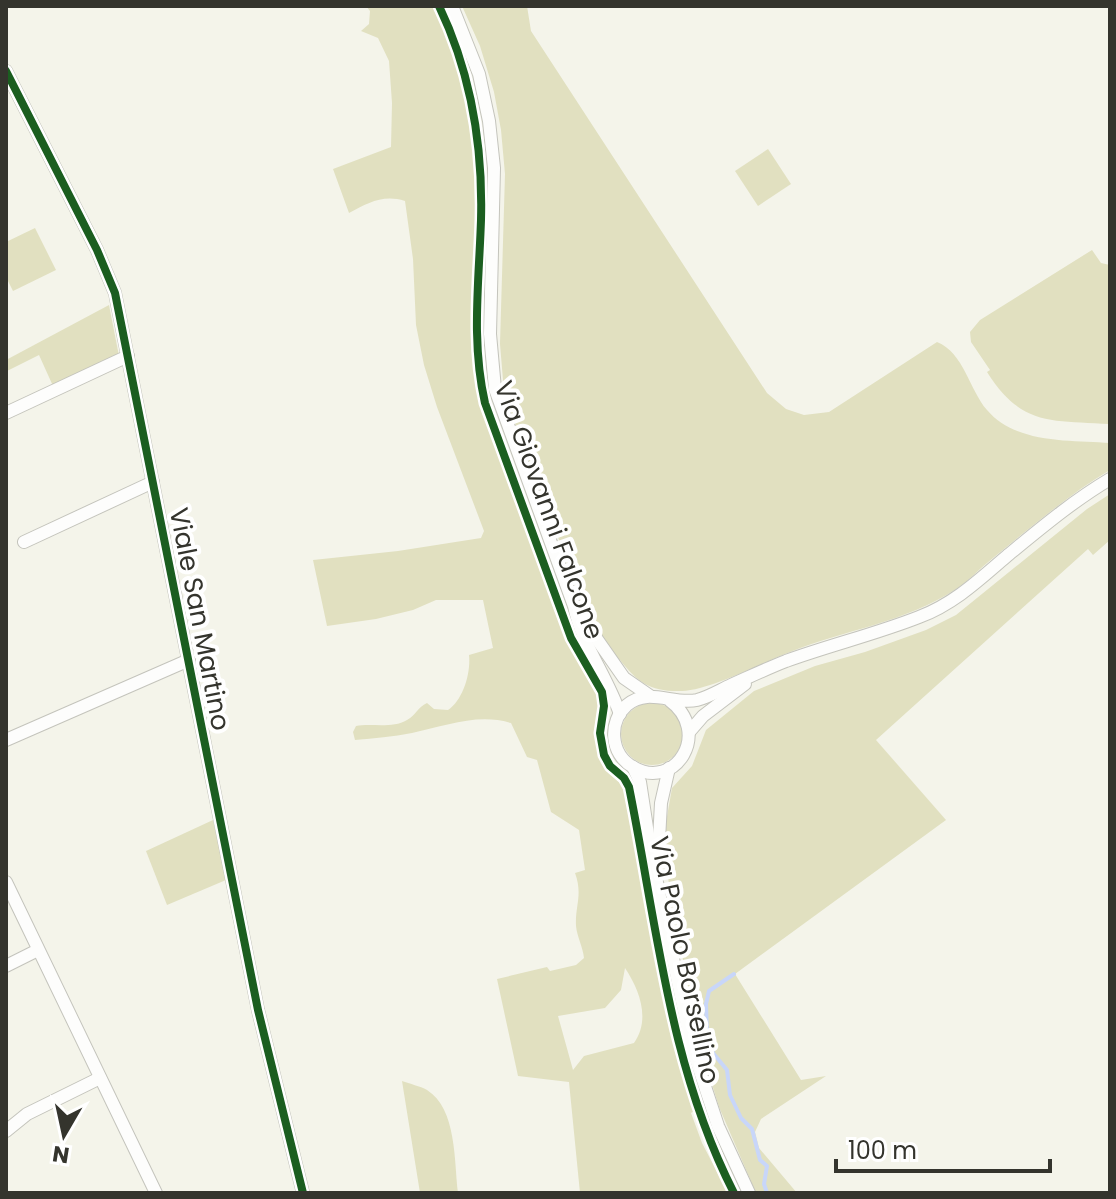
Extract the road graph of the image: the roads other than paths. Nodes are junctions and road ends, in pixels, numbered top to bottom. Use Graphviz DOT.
graph roads {
  1 [pos="452,6"];
  2 [pos="6,71"];
  3 [pos="128,356"];
  4 [pos="6,413"];
  5 [pos="1110,479"];
  6 [pos="153,482"];
  7 [pos="24,542"];
  8 [pos="574,606"];
  9 [pos="189,660"];
  10 [pos="761,673"];
  11 [pos="650,696"];
  12 [pos="669,700"];
  13 [pos="620,714"];
  14 [pos="690,731"];
  15 [pos="6,740"];
  16 [pos="633,767"];
  17 [pos="669,768"];
  18 [pos="658,881"];
  19 [pos="6,882"];
  20 [pos="38,950"];
  21 [pos="6,966"];
  22 [pos="100,1078"];
  23 [pos="6,1131"];
  24 [pos="156,1193"];
  25 [pos="303,1193"];
  26 [pos="749,1193"];
  1 -- 8 [label="street, Via Giovanni Falcone"];
  2 -- 3 [label="street, Viale San Martino"];
  3 -- 4 [label="street"];
  3 -- 6 [label="street, Viale San Martino"];
  5 -- 10 [label="street"];
  6 -- 7 [label="street"];
  6 -- 9 [label="street, Viale San Martino"];
  8 -- 11 [label="street, Via Giovanni Falcone"];
  8 -- 13 [label="street, Via Giovanni Falcone"];
  9 -- 15 [label="street"];
  9 -- 25 [label="street, Viale San Martino"];
  10 -- 12 [label="street"];
  10 -- 14 [label="street"];
  11 -- 12 [label="street"];
  11 -- 13 [label="street"];
  12 -- 14 [label="street"];
  13 -- 16 [label="street"];
  14 -- 17 [label="street"];
  16 -- 17 [label="street"];
  16 -- 18 [label="street, Via Paolo Borsellino"];
  17 -- 18 [label="street, Via Paolo Borsellino"];
  18 -- 26 [label="street, Via Paolo Borsellino"];
  19 -- 20 [label="street"];
  20 -- 21 [label="street"];
  20 -- 22 [label="street"];
  22 -- 23 [label="street"];
  22 -- 24 [label="street"];
}
